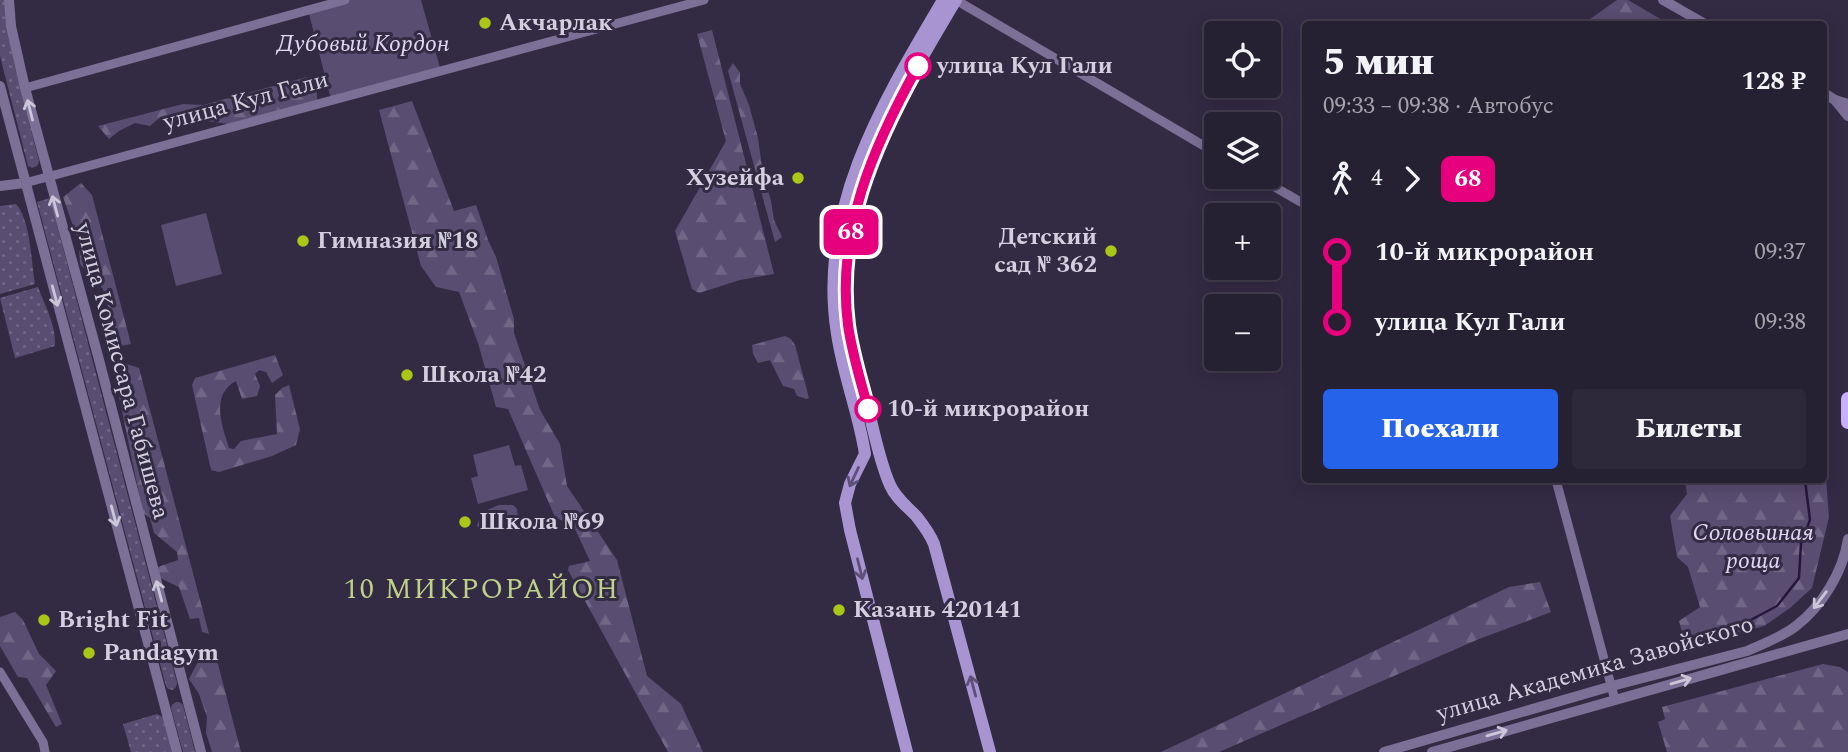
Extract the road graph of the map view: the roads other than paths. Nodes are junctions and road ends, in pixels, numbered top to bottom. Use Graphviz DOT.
graph roads {
  1 [pos="9,0"];
  2 [pos="345,0"];
  3 [pos="704,0"];
  4 [pos="943,0"];
  5 [pos="956,0"];
  6 [pos="1664,0"];
  7 [pos="1701,21"];
  8 [pos="0,86"];
  9 [pos="24,88"];
  10 [pos="1827,95"];
  11 [pos="1835,100"];
  12 [pos="1848,104"];
  13 [pos="1848,116"];
  14 [pos="1204,146"];
  15 [pos="47,177"];
  16 [pos="24,183"];
  17 [pos="0,186"];
  18 [pos="1278,189"];
  19 [pos="1302,203"];
  20 [pos="1848,399"];
  21 [pos="1848,422"];
  22 [pos="865,452"];
  23 [pos="885,470"];
  24 [pos="1557,483"];
  25 [pos="1848,539"];
  26 [pos="1848,634"];
  27 [pos="0,672"];
  28 [pos="1612,686"];
  29 [pos="186,694"];
  30 [pos="163,700"];
  31 [pos="1615,700"];
  32 [pos="45,752"];
  33 [pos="177,752"];
  34 [pos="201,752"];
  35 [pos="907,752"];
  36 [pos="990,752"];
  37 [pos="1384,752"];
  38 [pos="1432,752"];
  1 -- 9 [label="street, улица Комиссара Габишева"];
  2 -- 9 [label="street"];
  3 -- 15 [label="street, улица Кул Гали"];
  4 -- 22 [label="main road"];
  5 -- 14 [label="street"];
  5 -- 23 [label="main road"];
  6 -- 7 [label="street"];
  8 -- 16 [label="street, улица Комиссара Габишева"];
  15 -- 9 [label="street, улица Комиссара Габишева, one-way"];
  10 -- 11 [label="street"];
  11 -- 12 [label="street"];
  11 -- 13 [label="street"];
  15 -- 16 [label="street, улица Кул Гали"];
  29 -- 15 [label="street, улица Комиссара Габишева, one-way"];
  16 -- 17 [label="street, улица Кул Гали"];
  16 -- 30 [label="street, улица Комиссара Габишева, one-way"];
  18 -- 19 [label="street"];
  20 -- 21 [label="main road"];
  22 -- 23 [label="main road"];
  22 -- 35 [label="main road, one-way"];
  36 -- 23 [label="main road, one-way"];
  24 -- 28 [label="street"];
  25 -- 28 [label="street, улица Академика Завойского, one-way"];
  31 -- 26 [label="street, улица Академика Завойского, one-way"];
  27 -- 32 [label="street"];
  28 -- 31 [label="street"];
  28 -- 37 [label="street, улица Академика Завойского"];
  29 -- 30 [label="street"];
  29 -- 34 [label="street, улица Комиссара Габишева"];
  30 -- 33 [label="street, улица Комиссара Габишева"];
  38 -- 31 [label="street, улица Академика Завойского, one-way"];
}
